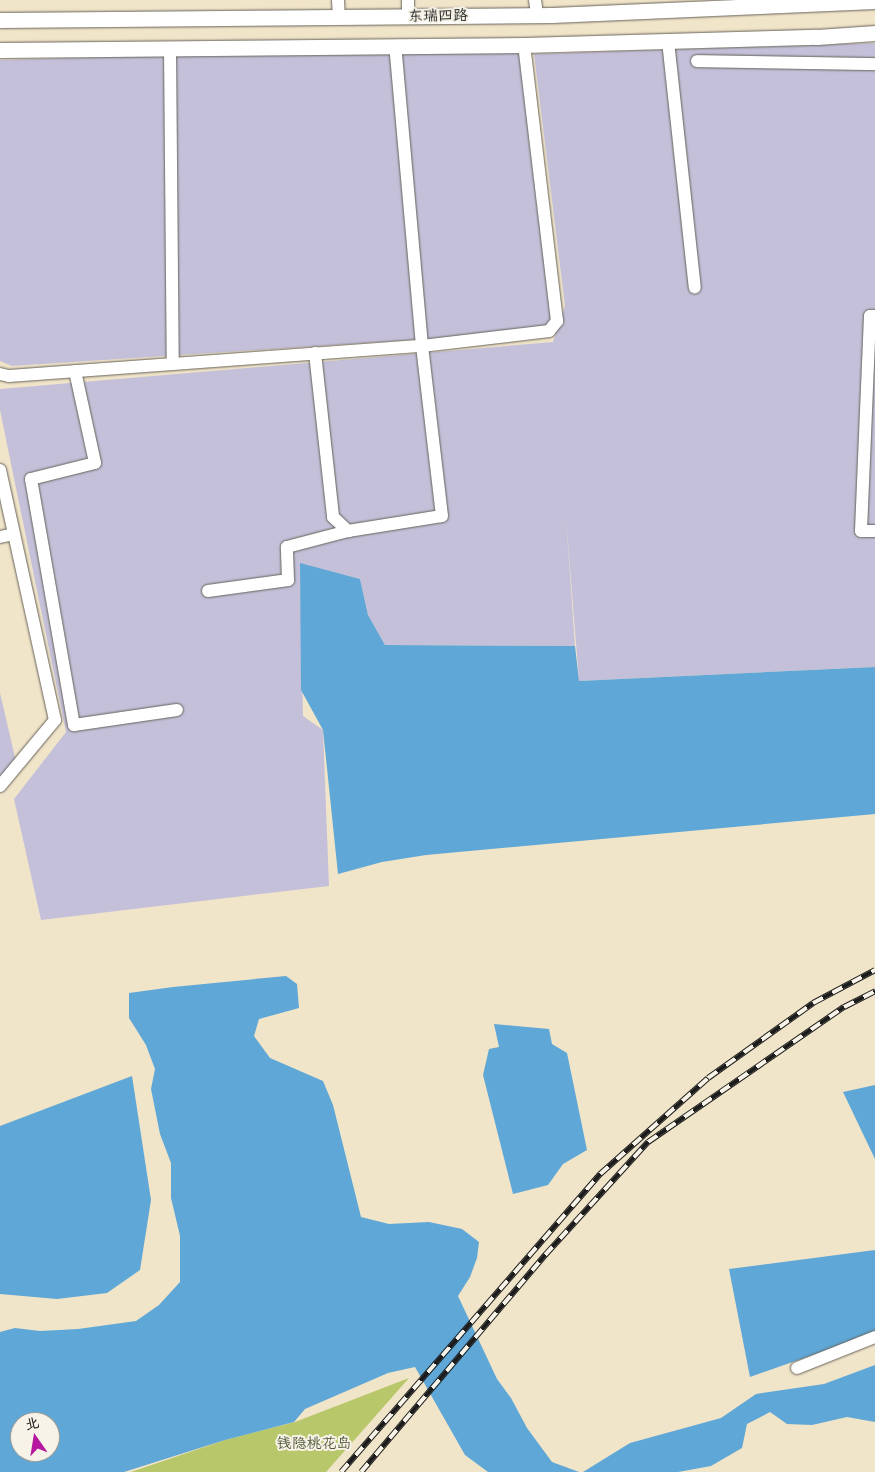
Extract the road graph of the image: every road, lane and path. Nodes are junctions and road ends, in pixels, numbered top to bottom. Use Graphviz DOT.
graph roads {
  1 [pos="338,0"];
  2 [pos="408,0"];
  3 [pos="875,1"];
  4 [pos="536,8"];
  5 [pos="408,16"];
  6 [pos="339,17"];
  7 [pos="0,20"];
  8 [pos="875,33"];
  9 [pos="668,41"];
  10 [pos="524,45"];
  11 [pos="395,46"];
  12 [pos="170,48"];
  13 [pos="0,50"];
  14 [pos="697,61"];
  15 [pos="875,64"];
  16 [pos="695,288"];
  17 [pos="875,316"];
  18 [pos="422,346"];
  19 [pos="315,353"];
  20 [pos="173,364"];
  21 [pos="74,371"];
  22 [pos="0,374"];
  23 [pos="0,470"];
  24 [pos="348,531"];
  25 [pos="875,531"];
  26 [pos="14,534"];
  27 [pos="0,537"];
  28 [pos="208,591"];
  29 [pos="177,710"];
  30 [pos="0,786"];
  31 [pos="875,1337"];
  32 [pos="797,1368"];
  1 -- 6 [label="street"];
  2 -- 5 [label="street"];
  3 -- 4 [label="main road, 东瑞四路"];
  4 -- 5 [label="main road, 东瑞四路"];
  5 -- 6 [label="main road, 东瑞四路"];
  6 -- 7 [label="main road, 东瑞四路"];
  8 -- 9 [label="main road, 东瑞四路"];
  9 -- 10 [label="main road, 东瑞四路"];
  9 -- 16 [label="street"];
  10 -- 11 [label="main road, 东瑞四路"];
  10 -- 18 [label="street"];
  11 -- 12 [label="main road, 东瑞四路"];
  11 -- 18 [label="street"];
  12 -- 13 [label="main road, 东瑞四路"];
  12 -- 20 [label="street"];
  14 -- 15 [label="street"];
  17 -- 25 [label="street"];
  18 -- 19 [label="street"];
  18 -- 24 [label="street"];
  19 -- 20 [label="street"];
  19 -- 24 [label="street"];
  20 -- 21 [label="street"];
  21 -- 22 [label="street"];
  21 -- 29 [label="street"];
  23 -- 26 [label="street"];
  24 -- 28 [label="street"];
  26 -- 27 [label="street"];
  26 -- 30 [label="street"];
  31 -- 32 [label="street"];
}
